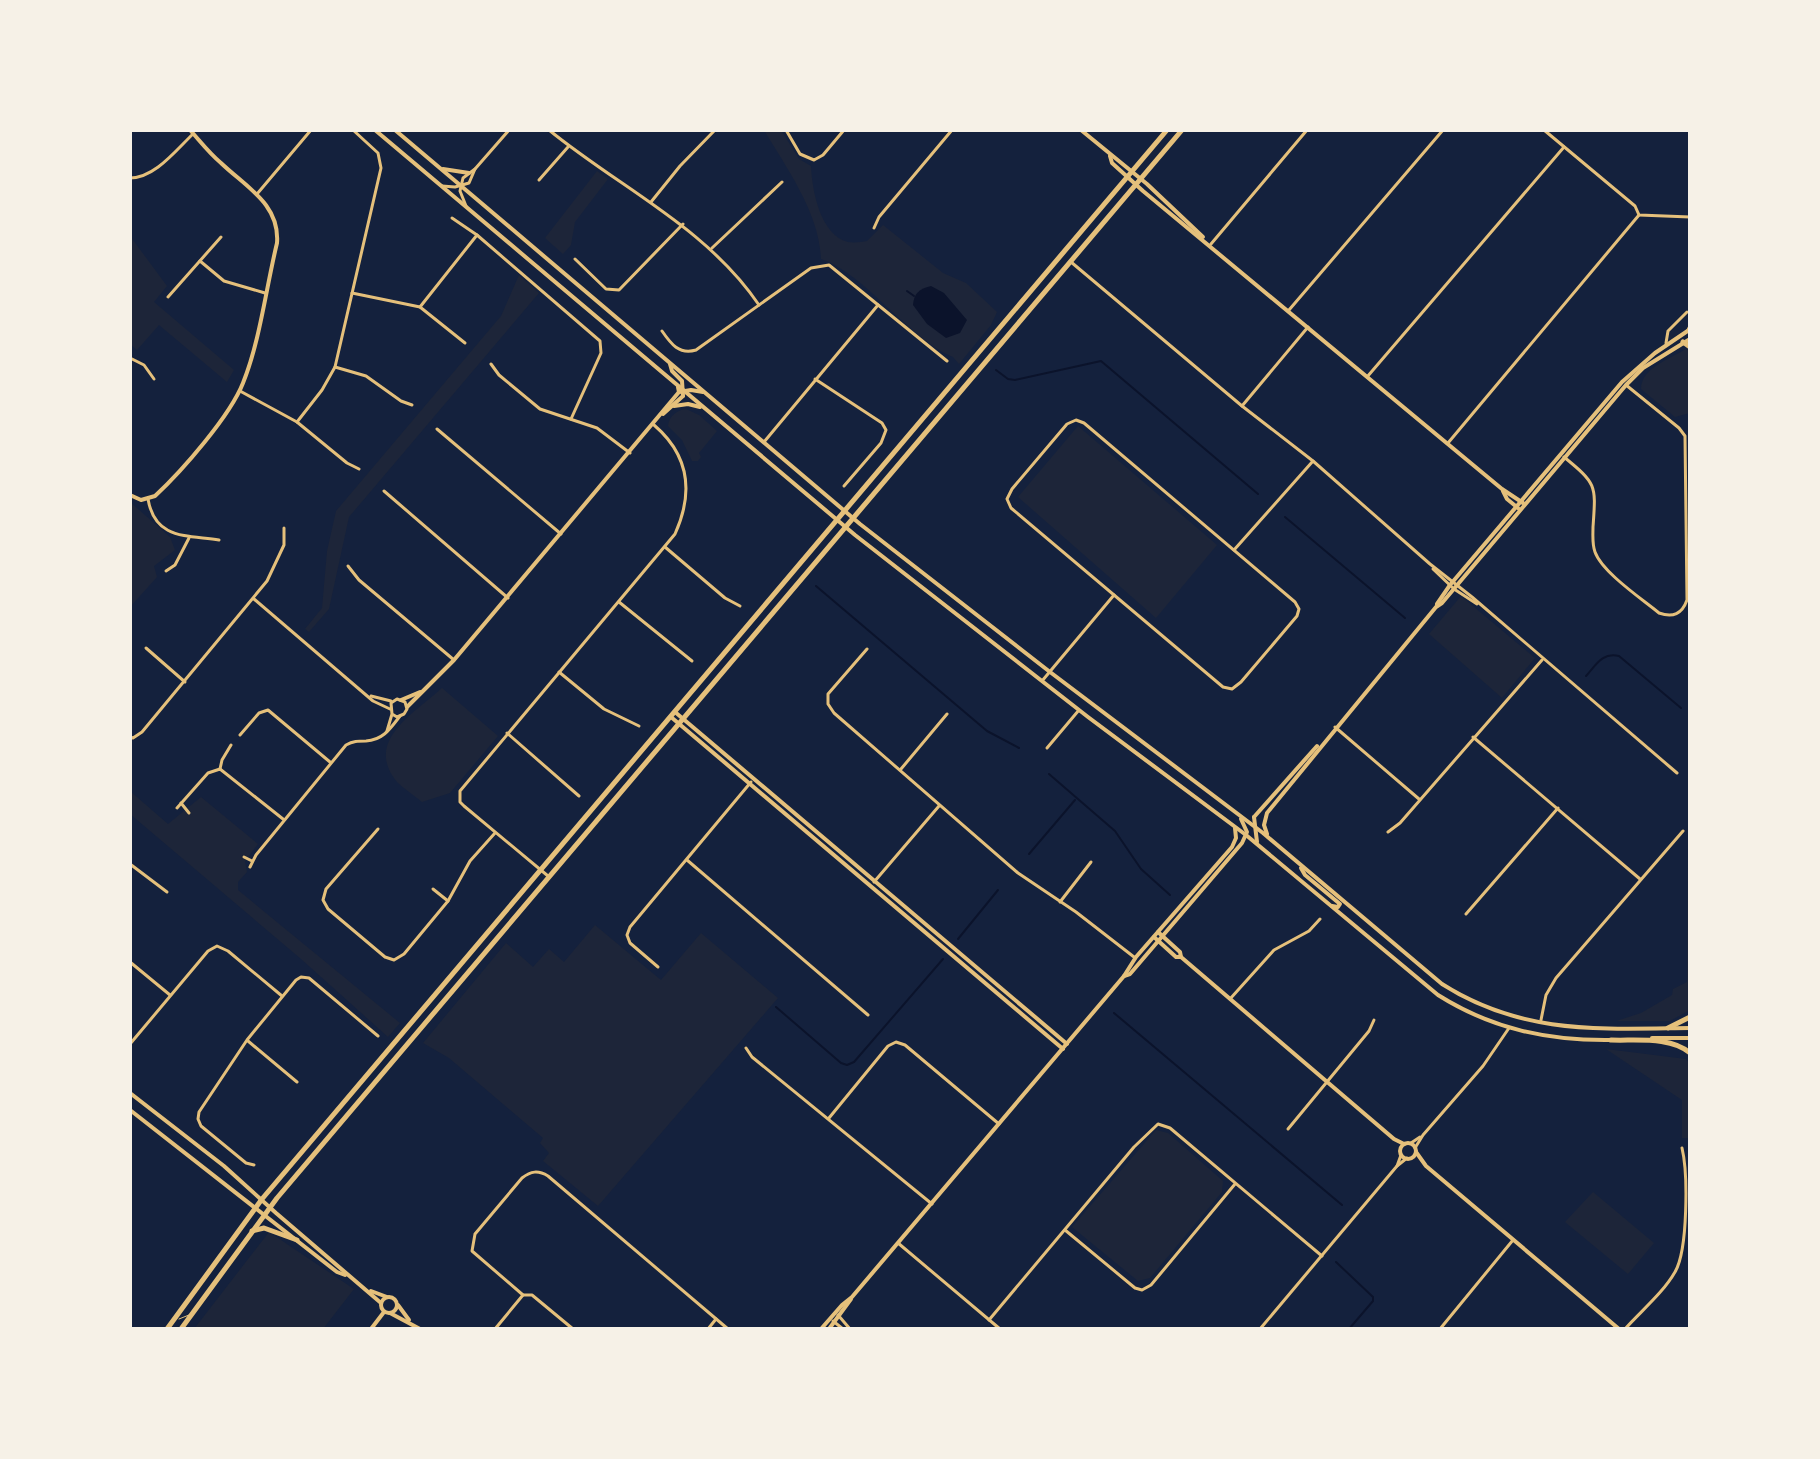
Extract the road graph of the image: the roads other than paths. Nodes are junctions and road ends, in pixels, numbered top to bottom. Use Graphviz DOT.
graph roads {
  1 [pos="303,130"];
  2 [pos="353,130"];
  3 [pos="375,130"];
  4 [pos="395,130"];
  5 [pos="509,130"];
  6 [pos="549,130"];
  7 [pos="715,130"];
  8 [pos="786,130"];
  9 [pos="844,130"];
  10 [pos="952,130"];
  11 [pos="1081,130"];
  12 [pos="1167,130"];
  13 [pos="1182,130"];
  14 [pos="1307,130"];
  15 [pos="1443,130"];
  16 [pos="1544,130"];
  17 [pos="192,132"];
  18 [pos="309,132"];
  19 [pos="569,146"];
  20 [pos="1564,147"];
  21 [pos="441,169"];
  22 [pos="475,169"];
  23 [pos="469,173"];
  24 [pos="1130,174"];
  25 [pos="130,178"];
  26 [pos="539,180"];
  27 [pos="782,182"];
  28 [pos="1138,182"];
  29 [pos="442,186"];
  30 [pos="460,186"];
  31 [pos="257,194"];
  32 [pos="651,202"];
  33 [pos="466,206"];
  34 [pos="1639,215"];
  35 [pos="1690,217"];
  36 [pos="452,218"];
  37 [pos="683,224"];
  38 [pos="874,228"];
  39 [pos="477,235"];
  40 [pos="221,237"];
  41 [pos="1211,244"];
  42 [pos="711,249"];
  43 [pos="575,259"];
  44 [pos="200,261"];
  45 [pos="1071,262"];
  46 [pos="265,293"];
  47 [pos="352,293"];
  48 [pos="168,297"];
  49 [pos="759,305"];
  50 [pos="878,305"];
  51 [pos="420,307"];
  52 [pos="1289,310"];
  53 [pos="1687,312"];
  54 [pos="1308,327"];
  55 [pos="1690,329"];
  56 [pos="662,331"];
  57 [pos="1687,341"];
  58 [pos="465,343"];
  59 [pos="1666,344"];
  60 [pos="1690,347"];
  61 [pos="130,358"];
  62 [pos="947,361"];
  63 [pos="669,362"];
  64 [pos="491,364"];
  65 [pos="335,367"];
  66 [pos="1367,377"];
  67 [pos="154,379"];
  68 [pos="815,379"];
  69 [pos="1624,384"];
  70 [pos="240,391"];
  71 [pos="706,392"];
  72 [pos="682,393"];
  73 [pos="412,405"];
  74 [pos="674,406"];
  75 [pos="1242,406"];
  76 [pos="706,410"];
  77 [pos="661,416"];
  78 [pos="571,419"];
  79 [pos="297,422"];
  80 [pos="654,425"];
  81 [pos="437,429"];
  82 [pos="764,442"];
  83 [pos="1448,443"];
  84 [pos="630,453"];
  85 [pos="1563,456"];
  86 [pos="1313,461"];
  87 [pos="359,469"];
  88 [pos="844,486"];
  89 [pos="1502,489"];
  90 [pos="384,491"];
  91 [pos="130,495"];
  92 [pos="148,499"];
  93 [pos="1523,503"];
  94 [pos="1518,509"];
  95 [pos="845,511"];
  96 [pos="854,518"];
  97 [pos="837,520"];
  98 [pos="846,527"];
  99 [pos="284,528"];
  100 [pos="561,534"];
  101 [pos="189,538"];
  102 [pos="219,540"];
  103 [pos="665,547"];
  104 [pos="1234,550"];
  105 [pos="348,566"];
  106 [pos="166,571"];
  107 [pos="1454,585"];
  108 [pos="1114,595"];
  109 [pos="508,598"];
  110 [pos="254,599"];
  111 [pos="619,602"];
  112 [pos="740,606"];
  113 [pos="146,648"];
  114 [pos="867,649"];
  115 [pos="454,660"];
  116 [pos="1542,660"];
  117 [pos="692,661"];
  118 [pos="559,672"];
  119 [pos="1050,672"];
  120 [pos="1042,681"];
  121 [pos="185,682"];
  122 [pos="422,691"];
  123 [pos="368,694"];
  124 [pos="401,700"];
  125 [pos="393,701"];
  126 [pos="407,707"];
  127 [pos="390,709"];
  128 [pos="1079,710"];
  129 [pos="392,714"];
  130 [pos="673,714"];
  131 [pos="947,714"];
  132 [pos="400,716"];
  133 [pos="681,722"];
  134 [pos="639,726"];
  135 [pos="1335,727"];
  136 [pos="387,733"];
  137 [pos="507,733"];
  138 [pos="1129,733"];
  139 [pos="240,735"];
  140 [pos="130,737"];
  141 [pos="1473,737"];
  142 [pos="1122,742"];
  143 [pos="231,745"];
  144 [pos="1047,748"];
  145 [pos="330,762"];
  146 [pos="220,769"];
  147 [pos="901,769"];
  148 [pos="1677,773"];
  149 [pos="752,781"];
  150 [pos="579,796"];
  151 [pos="1419,799"];
  152 [pos="181,803"];
  153 [pos="940,805"];
  154 [pos="177,808"];
  155 [pos="1558,808"];
  156 [pos="189,813"];
  157 [pos="1237,814"];
  158 [pos="1254,817"];
  159 [pos="283,820"];
  160 [pos="1234,826"];
  161 [pos="1253,826"];
  162 [pos="378,829"];
  163 [pos="1683,831"];
  164 [pos="1388,832"];
  165 [pos="495,833"];
  166 [pos="1246,835"];
  167 [pos="1271,839"];
  168 [pos="1258,844"];
  169 [pos="1240,845"];
  170 [pos="244,857"];
  171 [pos="687,860"];
  172 [pos="252,861"];
  173 [pos="1091,862"];
  174 [pos="1297,862"];
  175 [pos="130,864"];
  176 [pos="250,867"];
  177 [pos="541,870"];
  178 [pos="549,877"];
  179 [pos="1641,879"];
  180 [pos="873,883"];
  181 [pos="433,889"];
  182 [pos="167,892"];
  183 [pos="448,901"];
  184 [pos="1060,902"];
  185 [pos="1329,905"];
  186 [pos="1466,914"];
  187 [pos="1320,919"];
  188 [pos="1158,937"];
  189 [pos="1138,959"];
  190 [pos="130,962"];
  191 [pos="658,967"];
  192 [pos="171,995"];
  193 [pos="282,996"];
  194 [pos="1230,999"];
  195 [pos="868,1015"];
  196 [pos="1690,1017"];
  197 [pos="1374,1020"];
  198 [pos="1540,1024"];
  199 [pos="1509,1028"];
  200 [pos="1668,1028"];
  201 [pos="1690,1028"];
  202 [pos="378,1036"];
  203 [pos="1690,1038"];
  204 [pos="247,1040"];
  205 [pos="1611,1040"];
  206 [pos="130,1044"];
  207 [pos="1065,1046"];
  208 [pos="746,1048"];
  209 [pos="1690,1053"];
  210 [pos="297,1082"];
  211 [pos="1325,1082"];
  212 [pos="130,1093"];
  213 [pos="130,1110"];
  214 [pos="829,1118"];
  215 [pos="999,1124"];
  216 [pos="1288,1129"];
  217 [pos="1423,1135"];
  218 [pos="1404,1148"];
  219 [pos="1682,1148"];
  220 [pos="1416,1150"];
  221 [pos="1409,1158"];
  222 [pos="1423,1163"];
  223 [pos="254,1165"];
  224 [pos="1397,1166"];
  225 [pos="1236,1184"];
  226 [pos="262,1199"];
  227 [pos="932,1204"];
  228 [pos="256,1207"];
  229 [pos="269,1207"];
  230 [pos="264,1214"];
  231 [pos="1065,1230"];
  232 [pos="250,1232"];
  233 [pos="297,1240"];
  234 [pos="1513,1240"];
  235 [pos="898,1243"];
  236 [pos="1322,1256"];
  237 [pos="351,1278"];
  238 [pos="369,1290"];
  239 [pos="523,1295"];
  240 [pos="387,1297"];
  241 [pos="381,1303"];
  242 [pos="398,1304"];
  243 [pos="194,1311"];
  244 [pos="387,1312"];
  245 [pos="837,1314"];
  246 [pos="716,1319"];
  247 [pos="174,1320"];
  248 [pos="832,1320"];
  249 [pos="989,1320"];
  250 [pos="414,1325"];
  251 [pos="167,1329"];
  252 [pos="181,1329"];
  253 [pos="371,1329"];
  254 [pos="420,1329"];
  255 [pos="495,1329"];
  256 [pos="573,1329"];
  257 [pos="708,1329"];
  258 [pos="728,1329"];
  259 [pos="821,1329"];
  260 [pos="829,1329"];
  261 [pos="843,1329"];
  262 [pos="850,1329"];
  263 [pos="1000,1329"];
  264 [pos="1260,1329"];
  265 [pos="1440,1329"];
  266 [pos="1619,1329"];
  267 [pos="1625,1329"];
  1 -- 18 [label="street"];
  2 -- 47 [label="street"];
  3 -- 29 [label="main road"];
  4 -- 21 [label="main road"];
  5 -- 22 [label="street"];
  6 -- 19 [label="street"];
  7 -- 32 [label="street"];
  8 -- 9 [label="street"];
  10 -- 38 [label="street"];
  11 -- 24 [label="main road"];
  12 -- 24 [label="main road"];
  13 -- 28 [label="main road"];
  14 -- 41 [label="street"];
  15 -- 52 [label="street"];
  16 -- 20 [label="street"];
  17 -- 25 [label="street"];
  17 -- 31 [label="main road"];
  18 -- 31 [label="street"];
  19 -- 26 [label="street"];
  19 -- 32 [label="street"];
  20 -- 34 [label="street"];
  20 -- 66 [label="street"];
  21 -- 23 [label="main road"];
  21 -- 30 [label="main road"];
  22 -- 23 [label="street"];
  22 -- 30 [label="street"];
  23 -- 30 [label="street"];
  24 -- 28 [label="main road"];
  24 -- 95 [label="main road"];
  27 -- 42 [label="street"];
  28 -- 41 [label="main road"];
  28 -- 45 [label="main road"];
  29 -- 30 [label="street"];
  29 -- 33 [label="main road"];
  30 -- 33 [label="street"];
  30 -- 63 [label="main road"];
  31 -- 46 [label="main road"];
  32 -- 37 [label="street"];
  33 -- 72 [label="main road"];
  34 -- 35 [label="street"];
  34 -- 83 [label="street"];
  36 -- 39 [label="street"];
  37 -- 42 [label="street"];
  37 -- 43 [label="street"];
  39 -- 51 [label="street"];
  39 -- 78 [label="street"];
  40 -- 44 [label="street"];
  41 -- 52 [label="main road"];
  42 -- 49 [label="street"];
  44 -- 46 [label="street"];
  44 -- 48 [label="street"];
  45 -- 75 [label="street"];
  45 -- 96 [label="main road"];
  46 -- 70 [label="main road"];
  47 -- 51 [label="street"];
  47 -- 65 [label="street"];
  49 -- 50 [label="street"];
  49 -- 56 [label="street"];
  50 -- 62 [label="street"];
  50 -- 68 [label="street"];
  51 -- 58 [label="street"];
  52 -- 54 [label="main road"];
  53 -- 59 [label="street"];
  54 -- 66 [label="main road"];
  54 -- 75 [label="street"];
  55 -- 59 [label="main road"];
  57 -- 60 [label="main road"];
  57 -- 69 [label="main road"];
  59 -- 69 [label="main road"];
  61 -- 67 [label="street"];
  63 -- 71 [label="main road"];
  63 -- 72 [label="main road"];
  64 -- 78 [label="street"];
  65 -- 73 [label="street"];
  65 -- 79 [label="street"];
  66 -- 83 [label="main road"];
  68 -- 82 [label="street"];
  68 -- 88 [label="street"];
  69 -- 85 [label="main road"];
  69 -- 85 [label="street"];
  70 -- 79 [label="street"];
  70 -- 92 [label="main road"];
  71 -- 72 [label="main road"];
  71 -- 82 [label="main road"];
  72 -- 74 [label="main road"];
  72 -- 76 [label="main road"];
  72 -- 77 [label="main road"];
  74 -- 76 [label="main road"];
  74 -- 77 [label="main road"];
  75 -- 86 [label="street"];
  76 -- 97 [label="main road"];
  77 -- 80 [label="main road"];
  78 -- 84 [label="street"];
  79 -- 87 [label="street"];
  80 -- 84 [label="main road"];
  80 -- 103 [label="street"];
  81 -- 100 [label="street"];
  82 -- 95 [label="main road"];
  83 -- 89 [label="main road"];
  84 -- 100 [label="main road"];
  85 -- 93 [label="main road"];
  86 -- 104 [label="street"];
  86 -- 107 [label="street"];
  89 -- 93 [label="main road"];
  89 -- 94 [label="main road"];
  90 -- 109 [label="street"];
  91 -- 92 [label="main road"];
  92 -- 101 [label="street"];
  93 -- 94 [label="main road"];
  94 -- 107 [label="main road"];
  95 -- 96 [label="main road"];
  95 -- 97 [label="main road"];
  96 -- 98 [label="main road"];
  96 -- 119 [label="main road"];
  97 -- 98 [label="main road"];
  97 -- 130 [label="main road"];
  98 -- 120 [label="main road"];
  98 -- 133 [label="main road"];
  99 -- 110 [label="street"];
  100 -- 109 [label="main road"];
  101 -- 102 [label="street"];
  101 -- 106 [label="street"];
  103 -- 111 [label="street"];
  103 -- 112 [label="street"];
  104 -- 108 [label="street"];
  104 -- 108 [label="street"];
  105 -- 115 [label="street"];
  107 -- 116 [label="street"];
  107 -- 135 [label="main road"];
  108 -- 119 [label="street"];
  109 -- 115 [label="main road"];
  110 -- 121 [label="street"];
  110 -- 123 [label="street"];
  111 -- 117 [label="street"];
  111 -- 118 [label="street"];
  113 -- 121 [label="street"];
  114 -- 147 [label="street"];
  115 -- 122 [label="main road"];
  116 -- 141 [label="street"];
  116 -- 148 [label="street"];
  118 -- 134 [label="street"];
  118 -- 137 [label="street"];
  119 -- 120 [label="street"];
  119 -- 138 [label="main road"];
  120 -- 128 [label="main road"];
  121 -- 140 [label="street"];
  122 -- 124 [label="main road"];
  122 -- 126 [label="main road"];
  123 -- 125 [label="street"];
  123 -- 127 [label="street"];
  124 -- 125 [label="street"];
  124 -- 126 [label="street"];
  125 -- 127 [label="street"];
  126 -- 132 [label="street"];
  127 -- 129 [label="street"];
  128 -- 142 [label="main road"];
  128 -- 144 [label="street"];
  129 -- 132 [label="street"];
  129 -- 136 [label="street"];
  130 -- 133 [label="main road"];
  130 -- 177 [label="main road"];
  131 -- 147 [label="street"];
  132 -- 136 [label="street"];
  133 -- 149 [label="main road"];
  133 -- 178 [label="main road"];
  135 -- 151 [label="street"];
  135 -- 158 [label="main road"];
  135 -- 167 [label="main road"];
  136 -- 145 [label="street"];
  137 -- 150 [label="street"];
  137 -- 165 [label="street"];
  138 -- 142 [label="main road"];
  138 -- 157 [label="main road"];
  139 -- 145 [label="street"];
  141 -- 151 [label="street"];
  141 -- 155 [label="street"];
  142 -- 160 [label="main road"];
  143 -- 146 [label="street"];
  145 -- 159 [label="street"];
  146 -- 152 [label="street"];
  146 -- 159 [label="street"];
  147 -- 153 [label="street"];
  149 -- 171 [label="street"];
  149 -- 180 [label="main road"];
  151 -- 164 [label="street"];
  152 -- 154 [label="street"];
  152 -- 156 [label="street"];
  153 -- 180 [label="street"];
  153 -- 184 [label="street"];
  155 -- 179 [label="street"];
  155 -- 186 [label="street"];
  157 -- 158 [label="main road"];
  157 -- 161 [label="main road"];
  157 -- 166 [label="main road"];
  158 -- 161 [label="main road"];
  159 -- 172 [label="street"];
  160 -- 166 [label="main road"];
  160 -- 188 [label="main road"];
  161 -- 167 [label="main road"];
  161 -- 168 [label="main road"];
  162 -- 183 [label="street"];
  163 -- 179 [label="street"];
  165 -- 177 [label="street"];
  165 -- 183 [label="street"];
  166 -- 168 [label="main road"];
  166 -- 169 [label="main road"];
  167 -- 174 [label="main road"];
  168 -- 169 [label="main road"];
  168 -- 185 [label="main road"];
  169 -- 188 [label="main road"];
  170 -- 172 [label="street"];
  171 -- 191 [label="street"];
  171 -- 195 [label="street"];
  172 -- 176 [label="street"];
  173 -- 184 [label="street"];
  174 -- 185 [label="main road"];
  174 -- 198 [label="main road"];
  175 -- 182 [label="street"];
  177 -- 178 [label="street"];
  177 -- 226 [label="main road"];
  178 -- 229 [label="main road"];
  179 -- 198 [label="street"];
  180 -- 207 [label="main road"];
  181 -- 183 [label="street"];
  184 -- 189 [label="street"];
  185 -- 199 [label="main road"];
  187 -- 194 [label="street"];
  188 -- 189 [label="main road"];
  188 -- 194 [label="main road"];
  189 -- 207 [label="main road"];
  190 -- 192 [label="street"];
  192 -- 193 [label="street"];
  192 -- 206 [label="street"];
  193 -- 202 [label="street"];
  193 -- 204 [label="street"];
  194 -- 211 [label="main road"];
  196 -- 200 [label="main road"];
  197 -- 211 [label="street"];
  198 -- 200 [label="main road"];
  199 -- 205 [label="main road"];
  199 -- 217 [label="street"];
  200 -- 201 [label="main road"];
  203 -- 205 [label="main road"];
  204 -- 210 [label="street"];
  204 -- 223 [label="street"];
  205 -- 209 [label="main road"];
  207 -- 215 [label="main road"];
  208 -- 214 [label="street"];
  211 -- 216 [label="street"];
  211 -- 218 [label="main road"];
  212 -- 226 [label="main road"];
  213 -- 228 [label="main road"];
  214 -- 215 [label="street"];
  214 -- 227 [label="street"];
  215 -- 227 [label="main road"];
  217 -- 218 [label="street"];
  217 -- 220 [label="street"];
  218 -- 220 [label="main road"];
  218 -- 221 [label="main road"];
  218 -- 224 [label="street"];
  219 -- 267 [label="street"];
  220 -- 221 [label="main road"];
  220 -- 222 [label="main road"];
  221 -- 222 [label="main road"];
  221 -- 224 [label="street"];
  222 -- 234 [label="main road"];
  224 -- 236 [label="street"];
  225 -- 231 [label="street"];
  225 -- 231 [label="street"];
  225 -- 236 [label="street"];
  226 -- 228 [label="main road"];
  226 -- 229 [label="main road"];
  227 -- 235 [label="main road"];
  228 -- 230 [label="main road"];
  228 -- 247 [label="main road"];
  229 -- 230 [label="main road"];
  229 -- 237 [label="main road"];
  230 -- 232 [label="main road"];
  230 -- 233 [label="main road"];
  231 -- 249 [label="street"];
  232 -- 233 [label="main road"];
  232 -- 243 [label="main road"];
  233 -- 237 [label="main road"];
  234 -- 265 [label="street"];
  234 -- 266 [label="main road"];
  235 -- 245 [label="main road"];
  235 -- 249 [label="street"];
  236 -- 264 [label="street"];
  237 -- 238 [label="main road"];
  238 -- 240 [label="main road"];
  238 -- 241 [label="main road"];
  239 -- 246 [label="street"];
  239 -- 255 [label="street"];
  239 -- 256 [label="street"];
  240 -- 241 [label="main road"];
  240 -- 242 [label="main road"];
  241 -- 244 [label="main road"];
  242 -- 244 [label="main road"];
  242 -- 250 [label="main road"];
  243 -- 247 [label="lane"];
  243 -- 252 [label="main road"];
  244 -- 250 [label="main road"];
  244 -- 253 [label="main road"];
  245 -- 248 [label="main road"];
  245 -- 262 [label="street"];
  246 -- 257 [label="street"];
  246 -- 258 [label="street"];
  247 -- 251 [label="main road"];
  248 -- 259 [label="main road"];
  248 -- 260 [label="main road"];
  248 -- 261 [label="street"];
  249 -- 263 [label="street"];
  250 -- 254 [label="main road"];
}
